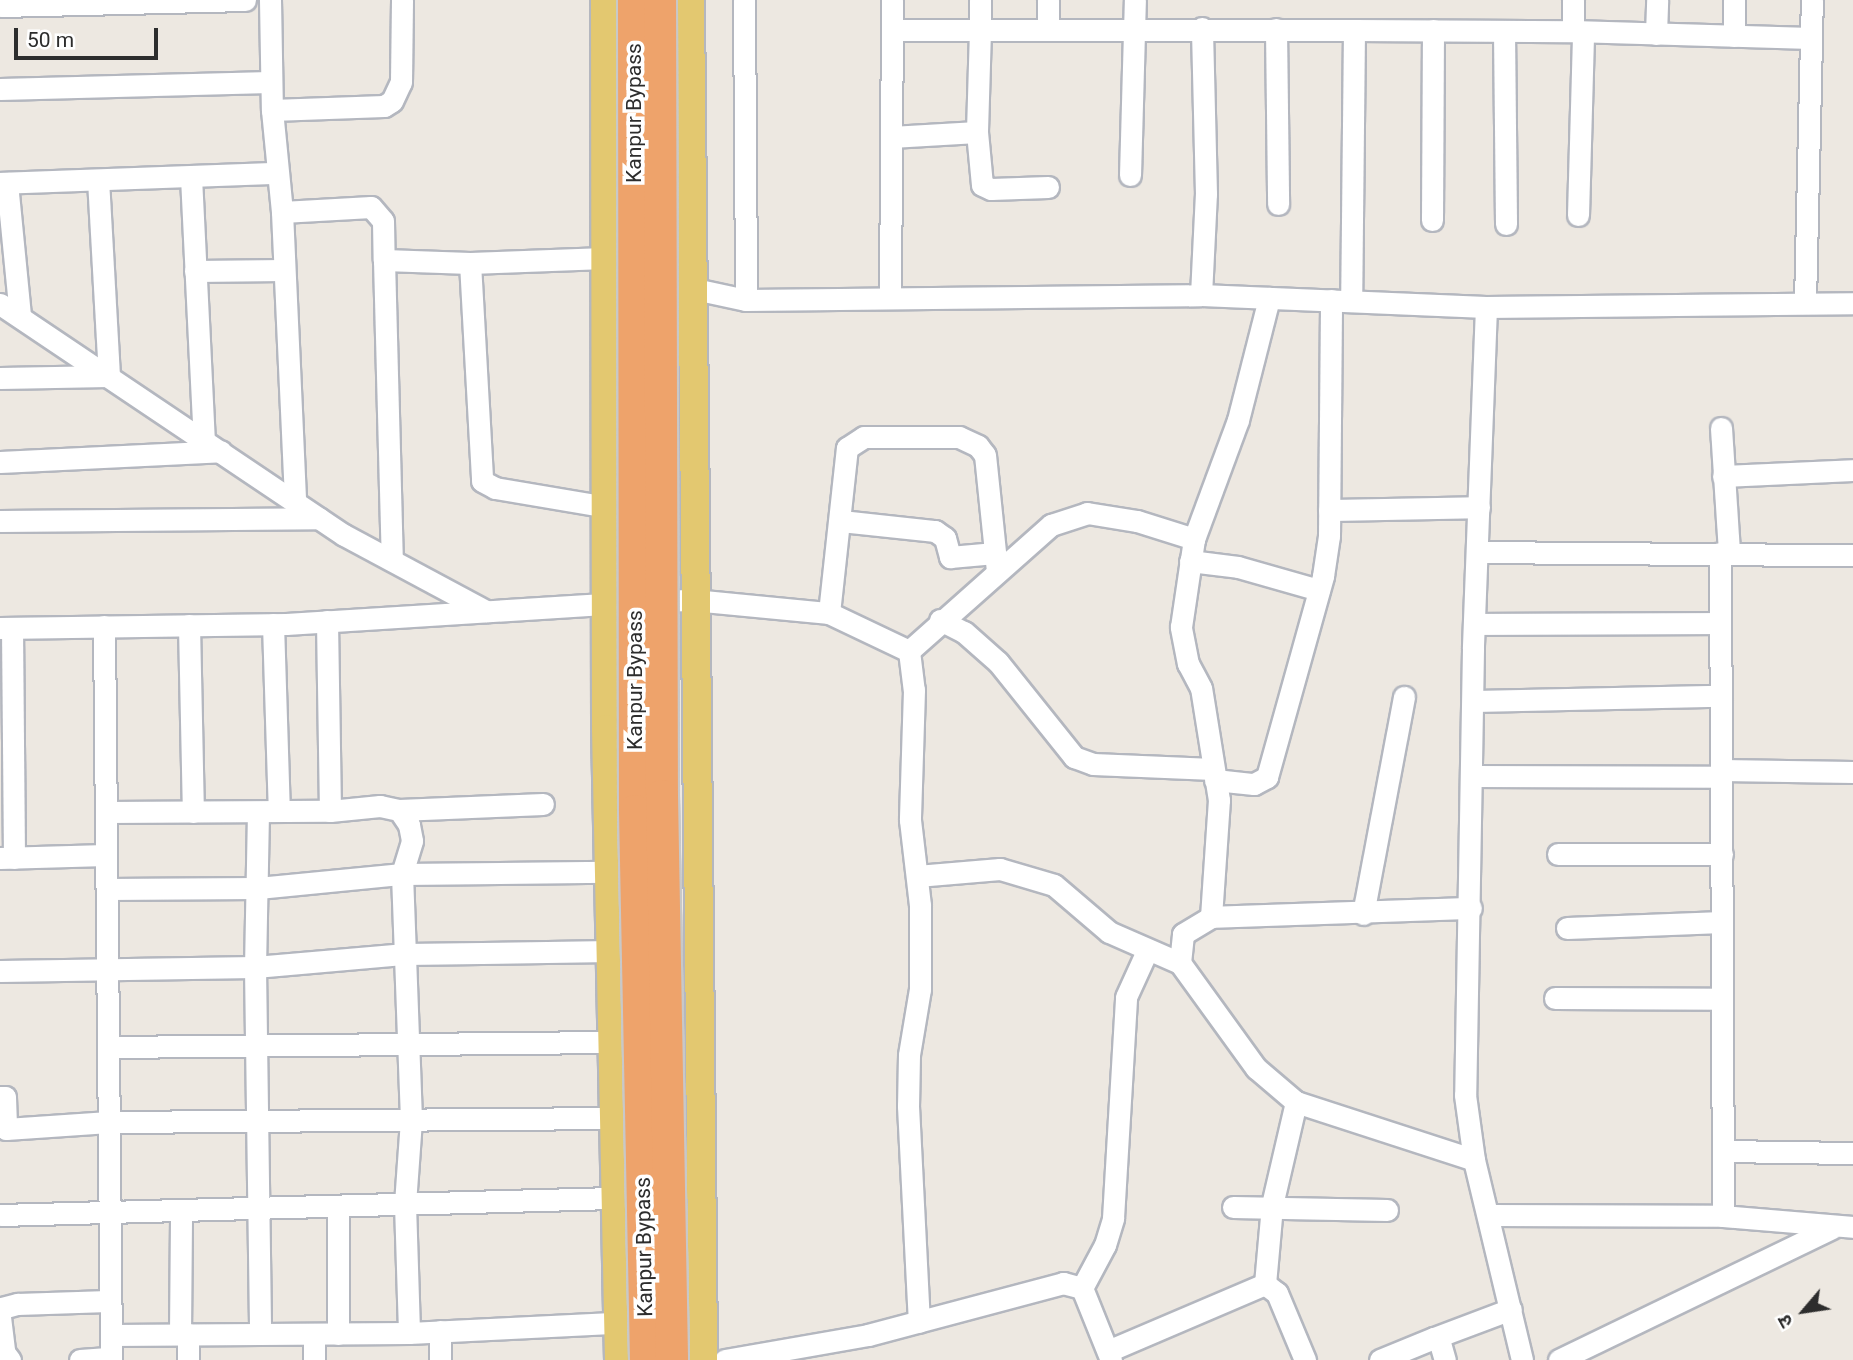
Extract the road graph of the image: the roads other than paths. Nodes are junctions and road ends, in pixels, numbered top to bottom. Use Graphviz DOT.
graph roads {
  1 [pos="245,0"];
  2 [pos="270,0"];
  3 [pos="402,0"];
  4 [pos="605,0"];
  5 [pos="634,0"];
  6 [pos="660,0"];
  7 [pos="690,0"];
  8 [pos="744,0"];
  9 [pos="892,0"];
  10 [pos="980,0"];
  11 [pos="1048,0"];
  12 [pos="1135,0"];
  13 [pos="1573,0"];
  14 [pos="1657,0"];
  15 [pos="1734,0"];
  16 [pos="1812,0"];
  17 [pos="178,1"];
  18 [pos="92,2"];
  19 [pos="0,6"];
  20 [pos="1135,28"];
  21 [pos="1202,28"];
  22 [pos="1048,29"];
  23 [pos="1276,29"];
  24 [pos="892,30"];
  25 [pos="980,30"];
  26 [pos="1354,30"];
  27 [pos="1433,30"];
  28 [pos="1504,31"];
  29 [pos="1578,32"];
  30 [pos="1656,34"];
  31 [pos="1734,36"];
  32 [pos="1811,38"];
  33 [pos="271,82"];
  34 [pos="0,89"];
  35 [pos="272,110"];
  36 [pos="977,132"];
  37 [pos="891,137"];
  38 [pos="275,173"];
  39 [pos="1130,175"];
  40 [pos="191,177"];
  41 [pos="98,180"];
  42 [pos="3,183"];
  43 [pos="1048,187"];
  44 [pos="1278,204"];
  45 [pos="282,212"];
  46 [pos="1578,215"];
  47 [pos="1432,220"];
  48 [pos="1506,224"];
  49 [pos="605,258"];
  50 [pos="384,260"];
  51 [pos="470,263"];
  52 [pos="284,270"];
  53 [pos="195,271"];
  54 [pos="690,288"];
  55 [pos="1201,295"];
  56 [pos="890,298"];
  57 [pos="1269,298"];
  58 [pos="746,300"];
  59 [pos="1341,301"];
  60 [pos="1805,303"];
  61 [pos="1853,303"];
  62 [pos="0,304"];
  63 [pos="1486,307"];
  64 [pos="20,316"];
  65 [pos="109,376"];
  66 [pos="0,378"];
  67 [pos="1721,428"];
  68 [pos="212,445"];
  69 [pos="0,462"];
  70 [pos="1853,470"];
  71 [pos="1723,475"];
  72 [pos="295,501"];
  73 [pos="607,507"];
  74 [pos="1479,507"];
  75 [pos="1329,510"];
  76 [pos="319,518"];
  77 [pos="841,521"];
  78 [pos="0,522"];
  79 [pos="1194,539"];
  80 [pos="1478,552"];
  81 [pos="1724,553"];
  82 [pos="1853,555"];
  83 [pos="392,560"];
  84 [pos="1190,561"];
  85 [pos="996,562"];
  86 [pos="1319,590"];
  87 [pos="693,600"];
  88 [pos="607,603"];
  89 [pos="486,611"];
  90 [pos="829,613"];
  91 [pos="940,620"];
  92 [pos="327,621"];
  93 [pos="1720,623"];
  94 [pos="273,624"];
  95 [pos="1475,624"];
  96 [pos="189,625"];
  97 [pos="104,626"];
  98 [pos="6,628"];
  99 [pos="909,651"];
  100 [pos="1721,696"];
  101 [pos="1404,697"];
  102 [pos="1473,701"];
  103 [pos="1853,772"];
  104 [pos="1214,774"];
  105 [pos="1721,774"];
  106 [pos="1473,776"];
  107 [pos="543,804"];
  108 [pos="399,810"];
  109 [pos="330,811"];
  110 [pos="106,812"];
  111 [pos="193,812"];
  112 [pos="269,812"];
  113 [pos="1558,854"];
  114 [pos="1721,854"];
  115 [pos="106,855"];
  116 [pos="7,858"];
  117 [pos="609,872"];
  118 [pos="402,874"];
  119 [pos="917,876"];
  120 [pos="258,888"];
  121 [pos="107,889"];
  122 [pos="1471,908"];
  123 [pos="1363,914"];
  124 [pos="1211,917"];
  125 [pos="1722,922"];
  126 [pos="1567,928"];
  127 [pos="611,951"];
  128 [pos="1147,951"];
  129 [pos="405,954"];
  130 [pos="1180,963"];
  131 [pos="255,967"];
  132 [pos="107,969"];
  133 [pos="0,971"];
  134 [pos="1555,999"];
  135 [pos="1722,999"];
  136 [pos="409,1042"];
  137 [pos="611,1042"];
  138 [pos="258,1045"];
  139 [pos="108,1047"];
  140 [pos="0,1097"];
  141 [pos="1296,1102"];
  142 [pos="613,1118"];
  143 [pos="411,1120"];
  144 [pos="256,1121"];
  145 [pos="109,1122"];
  146 [pos="1723,1152"];
  147 [pos="1853,1153"];
  148 [pos="1475,1160"];
  149 [pos="613,1198"];
  150 [pos="405,1204"];
  151 [pos="1272,1205"];
  152 [pos="338,1207"];
  153 [pos="1233,1207"];
  154 [pos="259,1208"];
  155 [pos="181,1210"];
  156 [pos="1387,1210"];
  157 [pos="110,1212"];
  158 [pos="0,1215"];
  159 [pos="1489,1216"];
  160 [pos="1723,1216"];
  161 [pos="1843,1227"];
  162 [pos="1265,1284"];
  163 [pos="1082,1288"];
  164 [pos="108,1301"];
  165 [pos="1511,1309"];
  166 [pos="0,1315"];
  167 [pos="919,1322"];
  168 [pos="617,1323"];
  169 [pos="0,1327"];
  170 [pos="440,1331"];
  171 [pos="408,1333"];
  172 [pos="184,1334"];
  173 [pos="260,1334"];
  174 [pos="314,1334"];
  175 [pos="338,1334"];
  176 [pos="111,1335"];
  177 [pos="1434,1338"];
  178 [pos="1110,1355"];
  179 [pos="111,1359"];
  180 [pos="10,1360"];
  181 [pos="80,1360"];
  182 [pos="188,1360"];
  183 [pos="314,1360"];
  184 [pos="440,1360"];
  185 [pos="619,1360"];
  186 [pos="646,1360"];
  187 [pos="672,1360"];
  188 [pos="703,1360"];
  189 [pos="725,1360"];
  190 [pos="1305,1360"];
  191 [pos="1380,1360"];
  192 [pos="1445,1360"];
  193 [pos="1522,1360"];
  194 [pos="1559,1360"];
  1 -- 17 [label="street"];
  2 -- 33 [label="street"];
  3 -- 35 [label="street"];
  4 -- 49 [label="main road"];
  5 -- 186 [label="highway, Kanpur Bypass, bridge"];
  6 -- 187 [label="highway, Kanpur Bypass, bridge"];
  7 -- 54 [label="main road"];
  8 -- 58 [label="street"];
  9 -- 24 [label="street"];
  10 -- 25 [label="street"];
  11 -- 22 [label="street"];
  12 -- 20 [label="street"];
  13 -- 29 [label="street"];
  14 -- 30 [label="street"];
  15 -- 31 [label="street"];
  16 -- 32 [label="street"];
  17 -- 18 [label="street"];
  18 -- 19 [label="street"];
  20 -- 21 [label="street"];
  20 -- 22 [label="street"];
  20 -- 39 [label="street"];
  21 -- 23 [label="street"];
  21 -- 55 [label="street"];
  22 -- 25 [label="street"];
  23 -- 26 [label="street"];
  23 -- 44 [label="street"];
  24 -- 25 [label="street"];
  24 -- 37 [label="street"];
  25 -- 36 [label="street"];
  26 -- 27 [label="street"];
  26 -- 59 [label="street"];
  27 -- 28 [label="street"];
  27 -- 47 [label="street"];
  28 -- 29 [label="street"];
  28 -- 48 [label="street"];
  29 -- 30 [label="street"];
  29 -- 46 [label="street"];
  30 -- 31 [label="street"];
  31 -- 32 [label="street"];
  32 -- 60 [label="street"];
  33 -- 34 [label="street"];
  33 -- 35 [label="street"];
  35 -- 38 [label="street"];
  36 -- 37 [label="street"];
  36 -- 43 [label="street"];
  37 -- 56 [label="street"];
  38 -- 40 [label="street"];
  38 -- 45 [label="street"];
  40 -- 41 [label="street"];
  40 -- 53 [label="street"];
  41 -- 42 [label="street"];
  41 -- 65 [label="street"];
  42 -- 64 [label="street"];
  45 -- 50 [label="street"];
  45 -- 52 [label="street"];
  49 -- 51 [label="street"];
  49 -- 73 [label="main road"];
  50 -- 51 [label="street"];
  50 -- 83 [label="street"];
  51 -- 73 [label="street"];
  52 -- 53 [label="street"];
  52 -- 72 [label="street"];
  53 -- 68 [label="street"];
  54 -- 58 [label="street"];
  54 -- 87 [label="main road"];
  55 -- 56 [label="street"];
  55 -- 57 [label="street"];
  56 -- 58 [label="street"];
  57 -- 59 [label="street"];
  57 -- 79 [label="street"];
  59 -- 63 [label="street"];
  59 -- 75 [label="street"];
  60 -- 61 [label="street"];
  60 -- 63 [label="street"];
  62 -- 64 [label="street"];
  63 -- 74 [label="street"];
  64 -- 65 [label="street"];
  65 -- 66 [label="street"];
  65 -- 68 [label="street"];
  67 -- 71 [label="street"];
  68 -- 69 [label="street"];
  68 -- 72 [label="street"];
  70 -- 71 [label="street"];
  71 -- 81 [label="street"];
  72 -- 76 [label="street"];
  73 -- 88 [label="main road"];
  74 -- 75 [label="street"];
  74 -- 80 [label="street"];
  75 -- 86 [label="street"];
  76 -- 78 [label="street"];
  76 -- 83 [label="street"];
  77 -- 85 [label="street"];
  77 -- 85 [label="street"];
  77 -- 90 [label="street"];
  79 -- 84 [label="street"];
  79 -- 85 [label="street"];
  80 -- 81 [label="street"];
  80 -- 95 [label="street"];
  81 -- 82 [label="street"];
  81 -- 93 [label="street"];
  83 -- 89 [label="street"];
  84 -- 86 [label="street"];
  84 -- 104 [label="street"];
  85 -- 91 [label="street"];
  86 -- 104 [label="street"];
  87 -- 88 [label="street"];
  87 -- 90 [label="street"];
  87 -- 188 [label="main road"];
  88 -- 89 [label="street"];
  88 -- 117 [label="main road"];
  89 -- 92 [label="street"];
  90 -- 99 [label="street"];
  91 -- 99 [label="street"];
  91 -- 104 [label="street"];
  92 -- 94 [label="street"];
  92 -- 109 [label="street"];
  93 -- 95 [label="street"];
  93 -- 100 [label="street"];
  94 -- 96 [label="street"];
  94 -- 112 [label="street"];
  95 -- 102 [label="street"];
  96 -- 97 [label="street"];
  96 -- 111 [label="street"];
  97 -- 98 [label="street"];
  97 -- 110 [label="street"];
  98 -- 116 [label="street"];
  99 -- 119 [label="street"];
  100 -- 102 [label="street"];
  100 -- 105 [label="street"];
  101 -- 123 [label="street"];
  102 -- 106 [label="street"];
  103 -- 105 [label="street"];
  104 -- 124 [label="street"];
  105 -- 106 [label="street"];
  105 -- 114 [label="street"];
  106 -- 122 [label="street"];
  107 -- 108 [label="street"];
  108 -- 109 [label="street"];
  108 -- 118 [label="street"];
  109 -- 112 [label="street"];
  110 -- 111 [label="street"];
  110 -- 115 [label="street"];
  111 -- 112 [label="street"];
  112 -- 120 [label="street"];
  113 -- 114 [label="street"];
  114 -- 125 [label="street"];
  115 -- 116 [label="street"];
  115 -- 121 [label="street"];
  117 -- 118 [label="street"];
  117 -- 127 [label="main road"];
  118 -- 120 [label="street"];
  118 -- 129 [label="street"];
  119 -- 128 [label="street"];
  119 -- 167 [label="street"];
  120 -- 121 [label="street"];
  120 -- 131 [label="street"];
  121 -- 132 [label="street"];
  122 -- 123 [label="street"];
  122 -- 148 [label="street"];
  123 -- 124 [label="street"];
  124 -- 130 [label="street"];
  125 -- 126 [label="street"];
  125 -- 135 [label="street"];
  127 -- 129 [label="street"];
  127 -- 137 [label="main road"];
  128 -- 130 [label="street"];
  128 -- 163 [label="street"];
  129 -- 131 [label="street"];
  129 -- 136 [label="street"];
  130 -- 141 [label="street"];
  131 -- 132 [label="street"];
  131 -- 138 [label="street"];
  132 -- 133 [label="street"];
  132 -- 139 [label="street"];
  134 -- 135 [label="street"];
  135 -- 146 [label="street"];
  136 -- 137 [label="street"];
  136 -- 138 [label="street"];
  136 -- 143 [label="street"];
  137 -- 142 [label="main road"];
  138 -- 139 [label="street"];
  138 -- 144 [label="street"];
  139 -- 145 [label="street"];
  140 -- 145 [label="street"];
  141 -- 148 [label="street"];
  141 -- 151 [label="street"];
  142 -- 143 [label="street"];
  142 -- 149 [label="main road"];
  143 -- 144 [label="street"];
  143 -- 150 [label="street"];
  144 -- 145 [label="street"];
  144 -- 154 [label="street"];
  145 -- 157 [label="street"];
  146 -- 147 [label="street"];
  146 -- 160 [label="street"];
  148 -- 159 [label="street"];
  149 -- 150 [label="street"];
  149 -- 168 [label="main road"];
  150 -- 152 [label="street"];
  150 -- 171 [label="street"];
  151 -- 153 [label="street"];
  151 -- 156 [label="street"];
  151 -- 162 [label="street"];
  152 -- 154 [label="street"];
  152 -- 175 [label="street"];
  154 -- 155 [label="street"];
  154 -- 173 [label="street"];
  155 -- 157 [label="street"];
  155 -- 172 [label="street"];
  157 -- 158 [label="street"];
  157 -- 164 [label="street"];
  159 -- 160 [label="street"];
  159 -- 165 [label="street"];
  160 -- 161 [label="street"];
  161 -- 194 [label="street"];
  162 -- 178 [label="street"];
  162 -- 190 [label="street"];
  163 -- 167 [label="street"];
  163 -- 178 [label="street"];
  164 -- 166 [label="street"];
  164 -- 176 [label="street"];
  165 -- 177 [label="street"];
  165 -- 193 [label="street"];
  166 -- 169 [label="street"];
  167 -- 189 [label="street"];
  168 -- 170 [label="street"];
  168 -- 185 [label="main road"];
  169 -- 180 [label="street"];
  170 -- 171 [label="street"];
  170 -- 184 [label="street"];
  171 -- 175 [label="street"];
  172 -- 173 [label="street"];
  172 -- 176 [label="street"];
  172 -- 182 [label="street"];
  173 -- 174 [label="street"];
  174 -- 175 [label="street"];
  174 -- 183 [label="street"];
  176 -- 179 [label="street"];
  177 -- 191 [label="street"];
  177 -- 192 [label="street"];
  179 -- 181 [label="street"];
}
